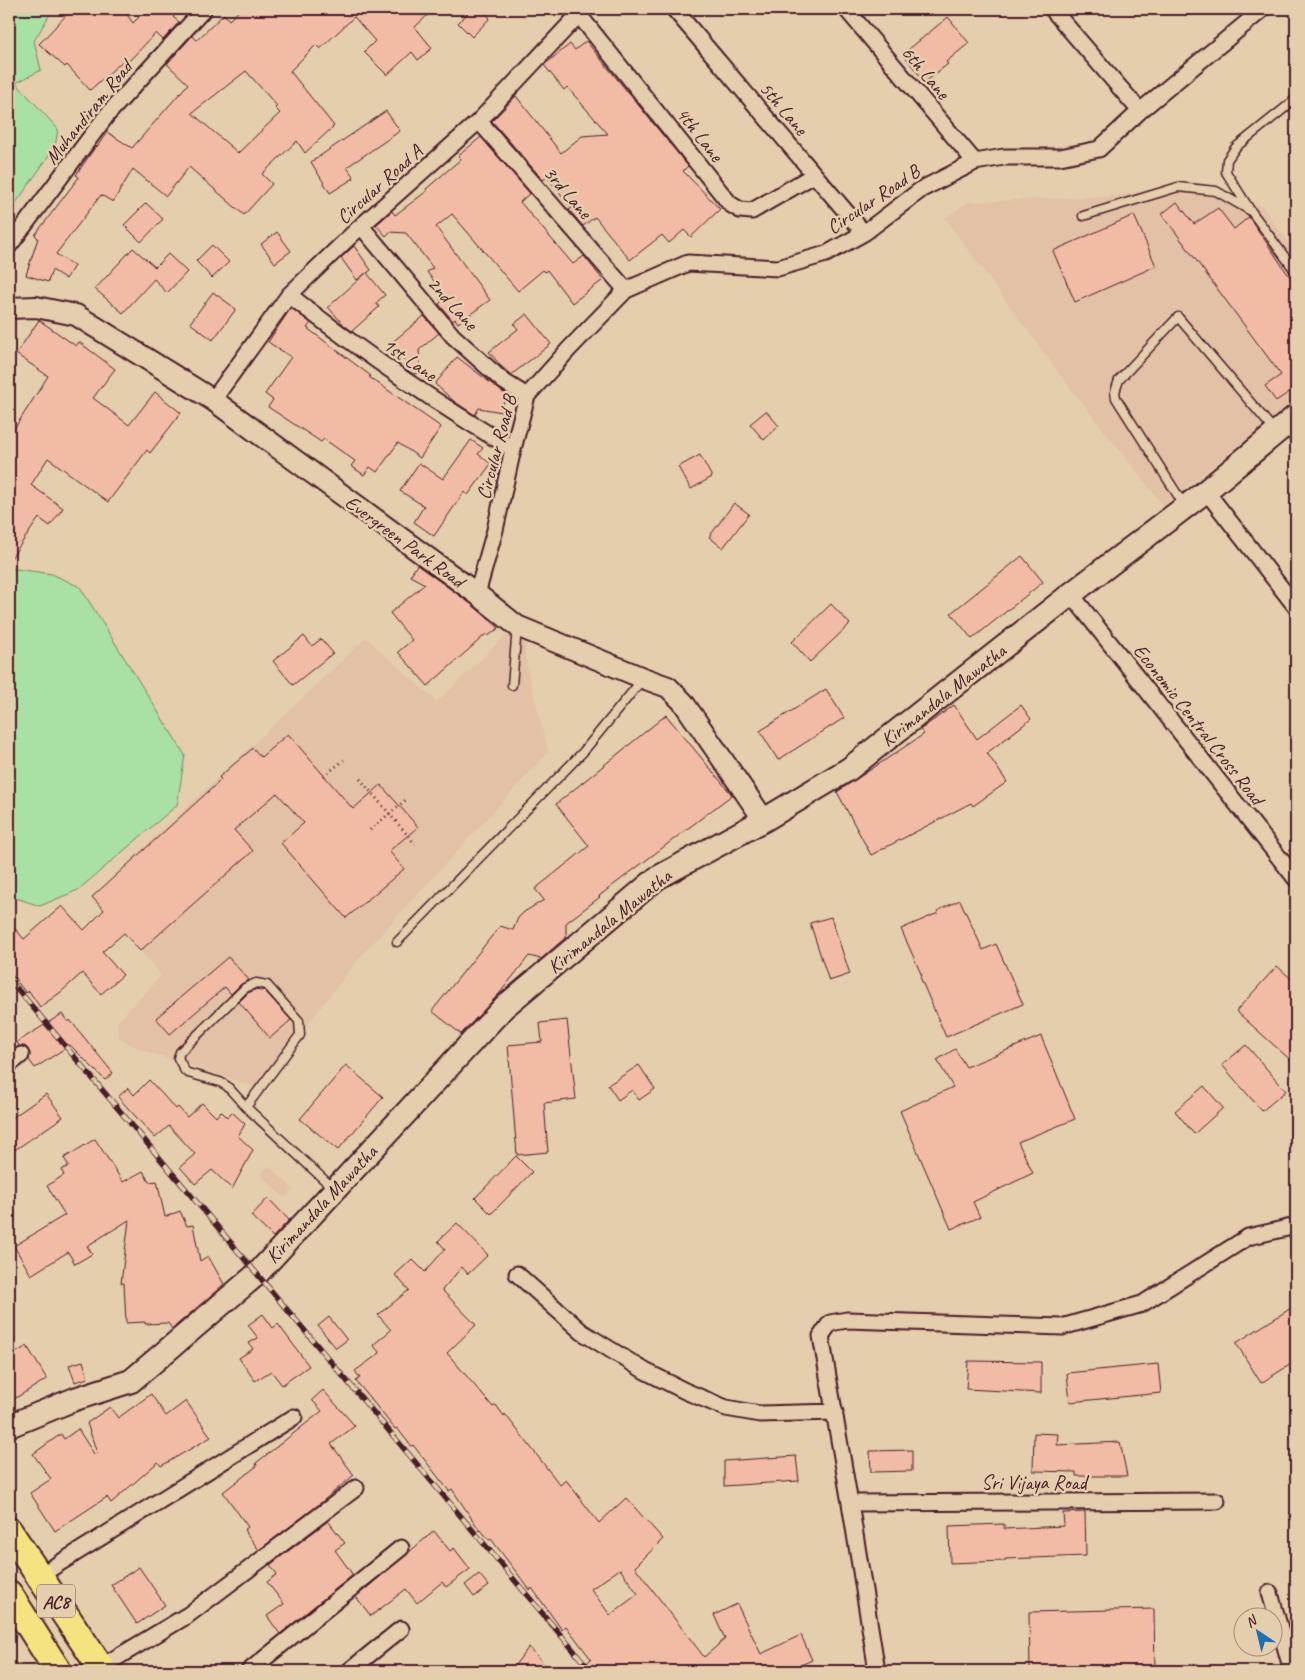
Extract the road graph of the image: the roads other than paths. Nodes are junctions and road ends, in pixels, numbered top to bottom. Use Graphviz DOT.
graph roads {
  1 [pos="204,9"];
  2 [pos="674,9"];
  3 [pos="846,9"];
  4 [pos="1052,9"];
  5 [pos="1263,9"];
  6 [pos="582,12"];
  7 [pos="1296,99"];
  8 [pos="1140,111"];
  9 [pos="479,121"];
  10 [pos="975,162"];
  11 [pos="814,175"];
  12 [pos="1251,211"];
  13 [pos="1083,216"];
  14 [pos="361,226"];
  15 [pos="864,233"];
  16 [pos="9,246"];
  17 [pos="1296,272"];
  18 [pos="626,290"];
  19 [pos="289,295"];
  20 [pos="9,308"];
  21 [pos="527,396"];
  22 [pos="213,400"];
  23 [pos="1288,429"];
  24 [pos="513,449"];
  25 [pos="1206,491"];
  26 [pos="1185,507"];
  27 [pos="477,594"];
  28 [pos="1071,594"];
  29 [pos="1296,607"];
  30 [pos="517,626"];
  31 [pos="643,678"];
  32 [pos="512,685"];
  33 [pos="764,820"];
  34 [pos="1296,879"];
  35 [pos="397,942"];
  36 [pos="21,1055"];
  37 [pos="9,1065"];
  38 [pos="246,1107"];
  39 [pos="334,1190"];
  40 [pos="1296,1226"];
  41 [pos="517,1274"];
  42 [pos="835,1412"];
  43 [pos="294,1417"];
  44 [pos="9,1426"];
  45 [pos="356,1488"];
  46 [pos="1218,1501"];
  47 [pos="850,1502"];
  48 [pos="9,1531"];
  49 [pos="401,1548"];
  50 [pos="39,1576"];
  51 [pos="9,1594"];
  52 [pos="1270,1594"];
  53 [pos="401,1629"];
  54 [pos="102,1669"];
  55 [pos="58,1671"];
  56 [pos="249,1671"];
  57 [pos="349,1671"];
  58 [pos="877,1671"];
  59 [pos="1292,1671"];
  1 -- 16 [label="street, Muhandiram Road"];
  2 -- 11 [label="street, 5th Lane"];
  3 -- 10 [label="street, 6th Lane"];
  4 -- 8 [label="street"];
  5 -- 8 [label="street, Circular Road B"];
  6 -- 9 [label="street, Circular Road A"];
  6 -- 11 [label="street, 4th Lane"];
  7 -- 12 [label="lane"];
  8 -- 10 [label="street, Circular Road B"];
  9 -- 14 [label="street, Circular Road A"];
  9 -- 18 [label="street, 3rd Lane"];
  10 -- 15 [label="street, Circular Road B"];
  11 -- 15 [label="street, 5th Lane"];
  12 -- 13 [label="lane"];
  12 -- 17 [label="lane"];
  14 -- 19 [label="street, Circular Road A"];
  14 -- 21 [label="street, 2nd Lane"];
  15 -- 18 [label="street, Circular Road B"];
  18 -- 21 [label="street, Circular Road B"];
  19 -- 22 [label="street, Circular Road A"];
  19 -- 24 [label="street, 1st Lane"];
  20 -- 22 [label="street, Evergreen Park Road"];
  21 -- 24 [label="street, Circular Road B"];
  22 -- 27 [label="street, Evergreen Park Road"];
  23 -- 25 [label="main road, Kirimandala Mawatha"];
  23 -- 26 [label="lane"];
  24 -- 27 [label="street, Circular Road B"];
  25 -- 26 [label="main road, Kirimandala Mawatha"];
  25 -- 29 [label="street"];
  26 -- 28 [label="main road, Kirimandala Mawatha"];
  27 -- 30 [label="street, Evergreen Park Road"];
  28 -- 33 [label="main road, Kirimandala Mawatha"];
  28 -- 34 [label="street, Economic Central Cross Road"];
  30 -- 31 [label="street, Evergreen Park Road"];
  30 -- 32 [label="lane"];
  31 -- 33 [label="street, Evergreen Park Road"];
  31 -- 35 [label="lane"];
  33 -- 39 [label="main road, Kirimandala Mawatha"];
  36 -- 37 [label="street"];
  38 -- 38 [label="lane"];
  38 -- 39 [label="lane"];
  39 -- 44 [label="main road, Kirimandala Mawatha"];
  40 -- 42 [label="street"];
  41 -- 42 [label="street"];
  42 -- 47 [label="street"];
  43 -- 50 [label="street"];
  45 -- 54 [label="street"];
  46 -- 47 [label="street, Sri Vijaya Road"];
  47 -- 58 [label="street"];
  48 -- 50 [label="highway, AC8"];
  49 -- 56 [label="street"];
  50 -- 54 [label="highway, AC8"];
  51 -- 55 [label="highway, AC8"];
  52 -- 59 [label="street"];
  53 -- 57 [label="street"];
}
